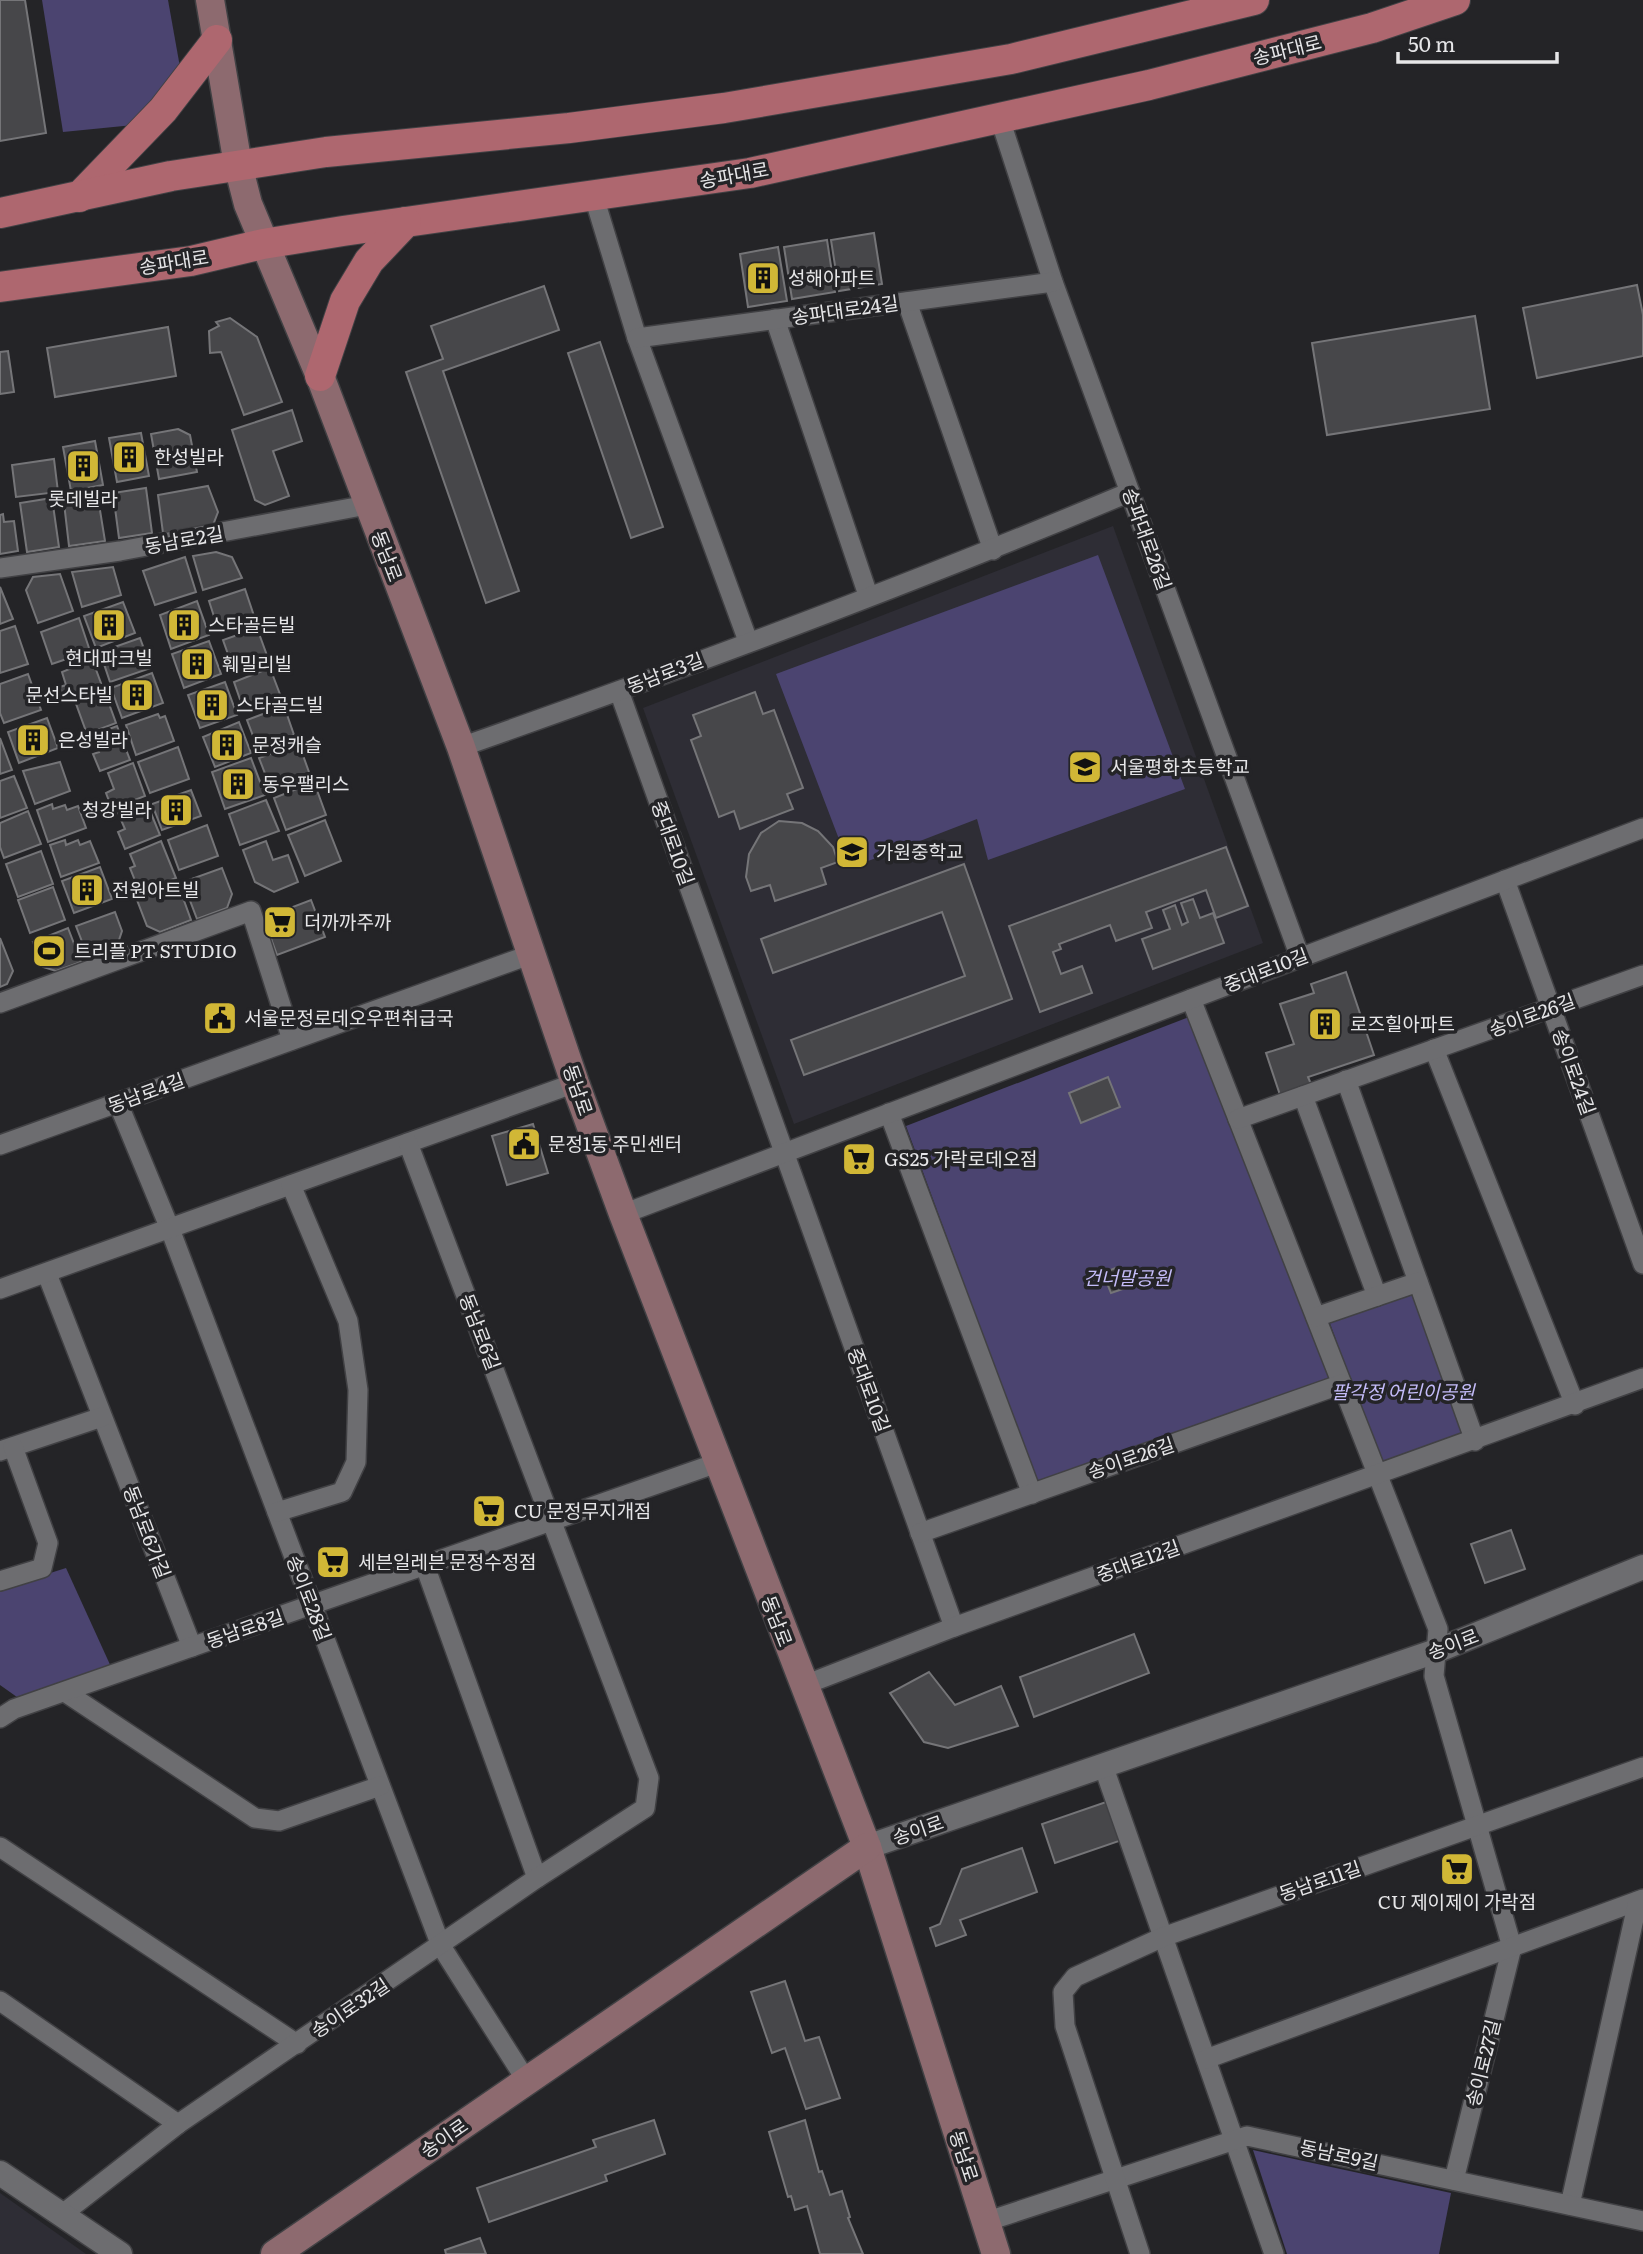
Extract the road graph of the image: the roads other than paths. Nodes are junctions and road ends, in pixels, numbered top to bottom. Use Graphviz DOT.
graph roads {
  1 [pos="210,0"];
  2 [pos="1254,0"];
  3 [pos="1455,0"];
  4 [pos="217,40"];
  5 [pos="1000,119"];
  6 [pos="238,165"];
  7 [pos="79,197"];
  8 [pos="594,197"];
  9 [pos="0,213"];
  10 [pos="406,222"];
  11 [pos="262,244"];
  12 [pos="1053,282"];
  13 [pos="0,287"];
  14 [pos="907,302"];
  15 [pos="775,319"];
  16 [pos="637,338"];
  17 [pos="320,376"];
  18 [pos="1129,492"];
  19 [pos="367,506"];
  20 [pos="993,550"];
  21 [pos="0,568"];
  22 [pos="868,596"];
  23 [pos="748,641"];
  24 [pos="619,691"];
  25 [pos="461,747"];
  26 [pos="1643,828"];
  27 [pos="1505,880"];
  28 [pos="532,954"];
  29 [pos="1300,957"];
  30 [pos="1643,975"];
  31 [pos="1191,999"];
  32 [pos="0,1003"];
  33 [pos="1551,1008"];
  34 [pos="292,1040"];
  35 [pos="1434,1049"];
  36 [pos="1346,1080"];
  37 [pos="575,1083"];
  38 [pos="1303,1096"];
  39 [pos="118,1103"];
  40 [pos="889,1113"];
  41 [pos="1238,1119"];
  42 [pos="408,1143"];
  43 [pos="0,1145"];
  44 [pos="784,1153"];
  45 [pos="291,1185"];
  46 [pos="623,1214"];
  47 [pos="170,1229"];
  48 [pos="1643,1264"];
  49 [pos="47,1274"];
  50 [pos="1418,1282"];
  51 [pos="0,1289"];
  52 [pos="1377,1296"];
  53 [pos="1316,1317"];
  54 [pos="1643,1378"];
  55 [pos="1342,1384"];
  56 [pos="1574,1405"];
  57 [pos="102,1416"];
  58 [pos="1475,1441"];
  59 [pos="7,1449"];
  60 [pos="718,1463"];
  61 [pos="1378,1475"];
  62 [pos="1032,1493"];
  63 [pos="277,1512"];
  64 [pos="552,1521"];
  65 [pos="920,1533"];
  66 [pos="425,1566"];
  67 [pos="1643,1567"];
  68 [pos="0,1581"];
  69 [pos="312,1606"];
  70 [pos="954,1627"];
  71 [pos="192,1647"];
  72 [pos="1436,1651"];
  73 [pos="802,1686"];
  74 [pos="65,1692"];
  75 [pos="5,1709"];
  76 [pos="1643,1767"];
  77 [pos="1104,1768"];
  78 [pos="380,1786"];
  79 [pos="1477,1826"];
  80 [pos="0,1847"];
  81 [pos="867,1847"];
  82 [pos="537,1878"];
  83 [pos="1640,1900"];
  84 [pos="1163,1937"];
  85 [pos="441,1946"];
  86 [pos="1511,1947"];
  87 [pos="0,2001"];
  88 [pos="296,2044"];
  89 [pos="1206,2059"];
  90 [pos="526,2080"];
  91 [pos="178,2124"];
  92 [pos="1236,2139"];
  93 [pos="0,2173"];
  94 [pos="1113,2180"];
  95 [pos="1454,2180"];
  96 [pos="1570,2205"];
  97 [pos="60,2216"];
  98 [pos="1643,2221"];
  99 [pos="985,2222"];
  100 [pos="120,2254"];
  101 [pos="275,2254"];
  102 [pos="996,2254"];
  103 [pos="1140,2254"];
  104 [pos="1274,2254"];
  1 -- 4 [label="main road, 동남로"];
  2 -- 6 [label="main road"];
  3 -- 5 [label="main road, 송파대로"];
  4 -- 6 [label="main road, 동남로"];
  4 -- 7 [label="main road"];
  5 -- 8 [label="main road, 송파대로"];
  5 -- 12 [label="street, 송파대로26길"];
  6 -- 7 [label="main road"];
  6 -- 11 [label="main road, 동남로"];
  7 -- 9 [label="main road"];
  8 -- 10 [label="main road, 송파대로"];
  8 -- 16 [label="street"];
  10 -- 11 [label="main road, 송파대로"];
  10 -- 17 [label="main road"];
  11 -- 13 [label="main road, 송파대로"];
  11 -- 17 [label="main road, 동남로"];
  12 -- 14 [label="street, 송파대로24길"];
  12 -- 18 [label="street, 송파대로26길"];
  14 -- 15 [label="street, 송파대로24길"];
  14 -- 20 [label="street"];
  15 -- 16 [label="street, 송파대로24길"];
  15 -- 22 [label="street"];
  16 -- 23 [label="street"];
  17 -- 19 [label="main road, 동남로"];
  18 -- 20 [label="street, 동남로3길"];
  18 -- 29 [label="street, 송파대로26길"];
  19 -- 21 [label="street, 동남로2길"];
  19 -- 25 [label="main road, 동남로"];
  20 -- 22 [label="street, 동남로3길"];
  22 -- 23 [label="street, 동남로3길"];
  23 -- 24 [label="street, 동남로3길"];
  24 -- 25 [label="street, 동남로3길"];
  24 -- 44 [label="street, 중대로10길"];
  25 -- 28 [label="main road, 동남로"];
  26 -- 27 [label="street, 중대로10길"];
  27 -- 29 [label="street, 중대로10길"];
  27 -- 33 [label="street, 송이로24길"];
  28 -- 34 [label="street, 동남로4길"];
  28 -- 37 [label="main road, 동남로"];
  29 -- 31 [label="street, 중대로10길"];
  30 -- 33 [label="street, 송이로26길"];
  31 -- 40 [label="street, 중대로10길"];
  31 -- 41 [label="street"];
  32 -- 34 [label="street"];
  33 -- 35 [label="street, 송이로26길"];
  33 -- 48 [label="street, 송이로24길"];
  34 -- 39 [label="street, 동남로4길"];
  35 -- 36 [label="street, 송이로26길"];
  35 -- 56 [label="street"];
  36 -- 38 [label="street, 송이로26길"];
  36 -- 50 [label="street"];
  37 -- 42 [label="street"];
  37 -- 46 [label="main road, 동남로"];
  38 -- 41 [label="street, 송이로26길"];
  38 -- 52 [label="street"];
  39 -- 43 [label="street, 동남로4길"];
  39 -- 47 [label="street, 송이로28길"];
  40 -- 44 [label="street, 중대로10길"];
  40 -- 62 [label="street"];
  41 -- 53 [label="street"];
  42 -- 45 [label="street"];
  42 -- 64 [label="street, 동남로6길"];
  44 -- 46 [label="street, 중대로10길"];
  44 -- 65 [label="street, 중대로10길"];
  45 -- 47 [label="street"];
  45 -- 63 [label="street"];
  46 -- 60 [label="main road, 동남로"];
  47 -- 49 [label="street"];
  47 -- 63 [label="street, 송이로28길"];
  49 -- 51 [label="street"];
  49 -- 57 [label="street, 동남로6가길"];
  50 -- 52 [label="street"];
  50 -- 58 [label="street"];
  52 -- 53 [label="street"];
  53 -- 55 [label="street"];
  54 -- 56 [label="street, 중대로12길"];
  55 -- 61 [label="street"];
  55 -- 62 [label="street, 송이로26길"];
  56 -- 58 [label="street, 중대로12길"];
  57 -- 59 [label="street"];
  57 -- 71 [label="street, 동남로6가길"];
  58 -- 61 [label="street, 중대로12길"];
  59 -- 68 [label="street"];
  60 -- 64 [label="street, 동남로8길"];
  60 -- 73 [label="main road, 동남로"];
  61 -- 70 [label="street, 중대로12길"];
  61 -- 72 [label="street"];
  62 -- 65 [label="street, 송이로26길"];
  63 -- 69 [label="street, 송이로28길"];
  64 -- 66 [label="street, 동남로8길"];
  64 -- 82 [label="street, 송이로32길"];
  65 -- 70 [label="street, 중대로10길"];
  66 -- 69 [label="street, 동남로8길"];
  66 -- 82 [label="street"];
  67 -- 72 [label="street, 송이로"];
  69 -- 71 [label="street, 동남로8길"];
  69 -- 78 [label="street, 송이로28길"];
  70 -- 73 [label="street, 중대로12길"];
  71 -- 74 [label="street, 동남로8길"];
  72 -- 77 [label="street, 송이로"];
  72 -- 79 [label="street, 송이로27길"];
  73 -- 81 [label="main road, 동남로"];
  74 -- 75 [label="street, 동남로8길"];
  74 -- 78 [label="street"];
  76 -- 79 [label="street"];
  77 -- 81 [label="street, 송이로"];
  77 -- 84 [label="street"];
  78 -- 85 [label="street, 송이로28길"];
  79 -- 84 [label="street, 동남로11길"];
  79 -- 86 [label="street, 송이로27길"];
  80 -- 88 [label="street"];
  81 -- 90 [label="main road, 송이로"];
  81 -- 99 [label="main road, 동남로"];
  82 -- 85 [label="street, 송이로32길"];
  83 -- 86 [label="street"];
  83 -- 96 [label="street"];
  84 -- 89 [label="street"];
  84 -- 94 [label="street, 동남로11길"];
  85 -- 88 [label="street, 송이로32길"];
  85 -- 90 [label="street, 송이로28길"];
  86 -- 89 [label="street"];
  86 -- 95 [label="street, 송이로27길"];
  87 -- 91 [label="street"];
  88 -- 91 [label="street, 송이로32길"];
  89 -- 92 [label="street"];
  90 -- 101 [label="main road, 송이로"];
  91 -- 97 [label="street, 송이로32길"];
  92 -- 94 [label="street, 동남로9길"];
  92 -- 95 [label="street, 동남로9길"];
  92 -- 104 [label="street"];
  93 -- 97 [label="street"];
  94 -- 99 [label="street, 동남로9길"];
  94 -- 103 [label="street"];
  95 -- 96 [label="street, 동남로9길"];
  96 -- 98 [label="street, 동남로9길"];
  97 -- 100 [label="street"];
  99 -- 102 [label="main road, 동남로"];
}
